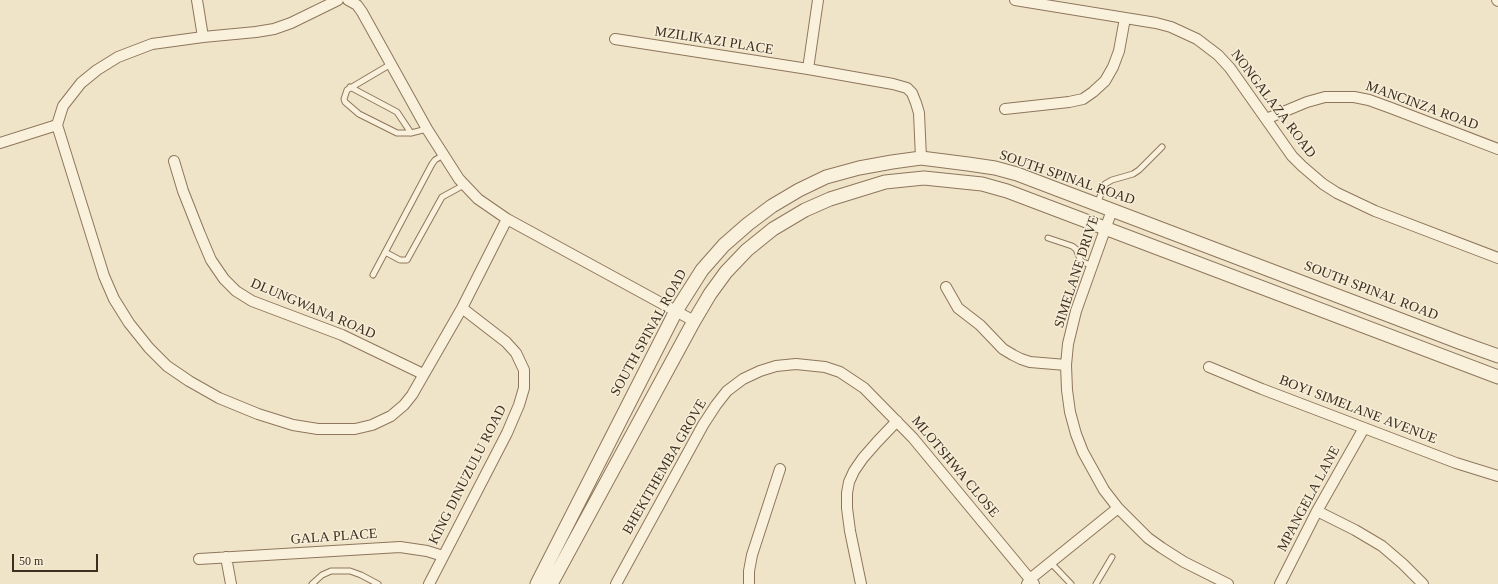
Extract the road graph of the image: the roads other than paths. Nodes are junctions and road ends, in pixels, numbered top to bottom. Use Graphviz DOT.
graph roads {
  1 [pos="197,0"];
  2 [pos="338,0"];
  3 [pos="350,0"];
  4 [pos="818,0"];
  5 [pos="1015,0"];
  6 [pos="1125,18"];
  7 [pos="204,37"];
  8 [pos="615,40"];
  9 [pos="391,64"];
  10 [pos="808,69"];
  11 [pos="350,87"];
  12 [pos="1005,109"];
  13 [pos="1266,118"];
  14 [pos="57,126"];
  15 [pos="427,129"];
  16 [pos="411,133"];
  17 [pos="0,143"];
  18 [pos="1162,147"];
  19 [pos="1498,150"];
  20 [pos="443,155"];
  21 [pos="922,158"];
  22 [pos="174,161"];
  23 [pos="464,185"];
  24 [pos="1097,204"];
  25 [pos="1112,210"];
  26 [pos="507,219"];
  27 [pos="1106,228"];
  28 [pos="1048,238"];
  29 [pos="385,252"];
  30 [pos="1498,258"];
  31 [pos="1092,266"];
  32 [pos="373,275"];
  33 [pos="946,287"];
  34 [pos="462,308"];
  35 [pos="676,311"];
  36 [pos="694,321"];
  37 [pos="1498,356"];
  38 [pos="1066,365"];
  39 [pos="1209,367"];
  40 [pos="423,374"];
  41 [pos="1498,377"];
  42 [pos="897,421"];
  43 [pos="1364,428"];
  44 [pos="780,469"];
  45 [pos="1498,476"];
  46 [pos="1118,508"];
  47 [pos="1317,511"];
  48 [pos="443,556"];
  49 [pos="1112,557"];
  50 [pos="226,558"];
  51 [pos="199,559"];
  52 [pos="1051,563"];
  53 [pos="1030,582"];
  54 [pos="231,584"];
  55 [pos="312,584"];
  56 [pos="378,584"];
  57 [pos="428,584"];
  58 [pos="537,584"];
  59 [pos="551,584"];
  60 [pos="616,584"];
  61 [pos="749,584"];
  62 [pos="861,584"];
  63 [pos="1071,584"];
  64 [pos="1096,584"];
  65 [pos="1228,584"];
  66 [pos="1280,584"];
  67 [pos="1423,584"];
  1 -- 7 [label="street"];
  2 -- 7 [label="street"];
  3 -- 9 [label="street"];
  4 -- 10 [label="street"];
  5 -- 6 [label="street, NONGALAZA ROAD"];
  6 -- 12 [label="street"];
  6 -- 13 [label="street, NONGALAZA ROAD"];
  7 -- 14 [label="street"];
  8 -- 10 [label="street, MZILIKAZI PLACE"];
  9 -- 11 [label="lane"];
  9 -- 15 [label="street"];
  10 -- 21 [label="street, MZILIKAZI PLACE"];
  11 -- 16 [label="lane"];
  11 -- 16 [label="lane"];
  13 -- 19 [label="street, MANCINZA ROAD"];
  13 -- 30 [label="street, NONGALAZA ROAD"];
  14 -- 17 [label="street"];
  14 -- 40 [label="street"];
  15 -- 16 [label="lane"];
  15 -- 20 [label="street"];
  18 -- 24 [label="lane"];
  20 -- 23 [label="street"];
  20 -- 29 [label="lane"];
  21 -- 24 [label="street, SOUTH SPINAL ROAD"];
  21 -- 35 [label="street, SOUTH SPINAL ROAD"];
  22 -- 40 [label="street, DLUNGWANA ROAD"];
  23 -- 26 [label="street"];
  23 -- 29 [label="lane"];
  24 -- 25 [label="street, SOUTH SPINAL ROAD"];
  25 -- 27 [label="street, SIMELANE DRIVE"];
  25 -- 37 [label="street, SOUTH SPINAL ROAD"];
  26 -- 34 [label="street"];
  26 -- 35 [label="street"];
  27 -- 31 [label="street, SIMELANE DRIVE"];
  27 -- 36 [label="street"];
  27 -- 41 [label="street"];
  28 -- 31 [label="lane"];
  29 -- 32 [label="lane"];
  31 -- 38 [label="street, SIMELANE DRIVE"];
  33 -- 38 [label="street"];
  34 -- 40 [label="street"];
  34 -- 48 [label="street, KING DINUZULU ROAD"];
  35 -- 36 [label="street"];
  35 -- 58 [label="street, SOUTH SPINAL ROAD"];
  36 -- 59 [label="street"];
  38 -- 46 [label="street, SIMELANE DRIVE"];
  39 -- 43 [label="street, BOYI SIMELANE AVENUE"];
  42 -- 53 [label="street, MLOTSHWA CLOSE"];
  42 -- 60 [label="street, BHEKITHEMBA GROVE"];
  42 -- 62 [label="street, MLOTSHWA CLOSE"];
  43 -- 45 [label="street, BOYI SIMELANE AVENUE"];
  43 -- 47 [label="street, MPANGELA LANE"];
  44 -- 61 [label="street"];
  46 -- 52 [label="street"];
  46 -- 65 [label="street, SIMELANE DRIVE"];
  47 -- 66 [label="street, MPANGELA LANE"];
  47 -- 67 [label="street"];
  48 -- 50 [label="street, GALA PLACE"];
  48 -- 57 [label="street, KING DINUZULU ROAD"];
  49 -- 64 [label="lane"];
  50 -- 51 [label="street, GALA PLACE"];
  50 -- 54 [label="street"];
  52 -- 53 [label="street"];
  52 -- 63 [label="lane"];
  55 -- 56 [label="lane"];
}
